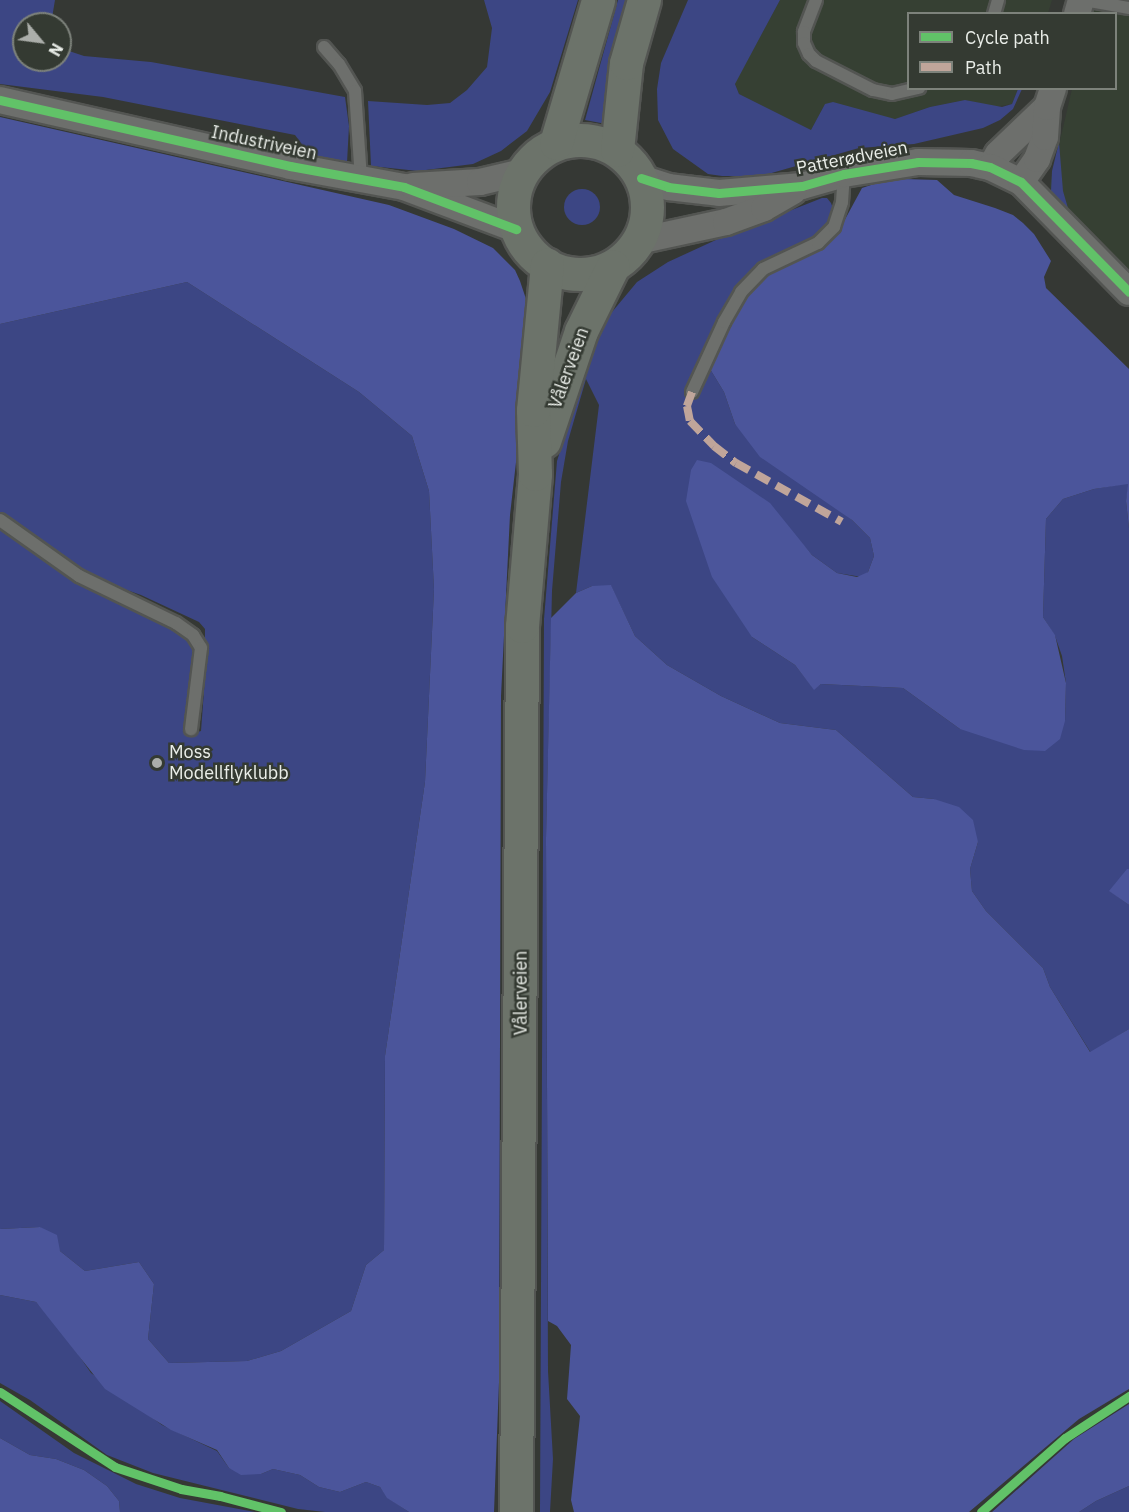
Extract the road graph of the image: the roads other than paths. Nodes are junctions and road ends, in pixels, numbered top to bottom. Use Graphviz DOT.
graph roads {
  1 [pos="598,0"];
  2 [pos="644,0"];
  3 [pos="816,0"];
  4 [pos="1082,0"];
  5 [pos="1129,8"];
  6 [pos="324,47"];
  7 [pos="910,90"];
  8 [pos="1050,98"];
  9 [pos="0,100"];
  10 [pos="556,143"];
  11 [pos="617,150"];
  12 [pos="990,167"];
  13 [pos="522,172"];
  14 [pos="844,174"];
  15 [pos="641,178"];
  16 [pos="361,179"];
  17 [pos="1021,182"];
  18 [pos="802,186"];
  19 [pos="404,187"];
  20 [pos="516,229"];
  21 [pos="638,241"];
  22 [pos="547,265"];
  23 [pos="613,266"];
  24 [pos="1129,292"];
  25 [pos="692,392"];
  26 [pos="535,474"];
  27 [pos="0,520"];
  28 [pos="191,729"];
  29 [pos="516,1512"];
  1 -- 10 [label="main road"];
  2 -- 11 [label="main road"];
  3 -- 7 [label="lane"];
  4 -- 5 [label="lane"];
  6 -- 16 [label="lane"];
  8 -- 12 [label="street"];
  8 -- 17 [label="street"];
  9 -- 16 [label="street, Industriveien"];
  10 -- 11 [label="main road"];
  10 -- 13 [label="main road"];
  11 -- 15 [label="main road"];
  12 -- 14 [label="street, Patterødveien"];
  12 -- 17 [label="street, Patterødveien"];
  13 -- 19 [label="street, Industriveien"];
  13 -- 20 [label="main road"];
  14 -- 18 [label="street, Patterødveien"];
  14 -- 25 [label="lane"];
  15 -- 18 [label="street, Patterødveien"];
  15 -- 21 [label="main road"];
  16 -- 19 [label="street, Industriveien"];
  17 -- 24 [label="street, Patterødveien"];
  18 -- 21 [label="street, Patterødveien"];
  19 -- 20 [label="street, Industriveien"];
  20 -- 22 [label="main road"];
  21 -- 23 [label="main road"];
  22 -- 23 [label="main road"];
  22 -- 26 [label="main road, Vålerveien"];
  23 -- 26 [label="main road, Vålerveien"];
  26 -- 29 [label="main road, Vålerveien"];
  27 -- 28 [label="lane"];
}
